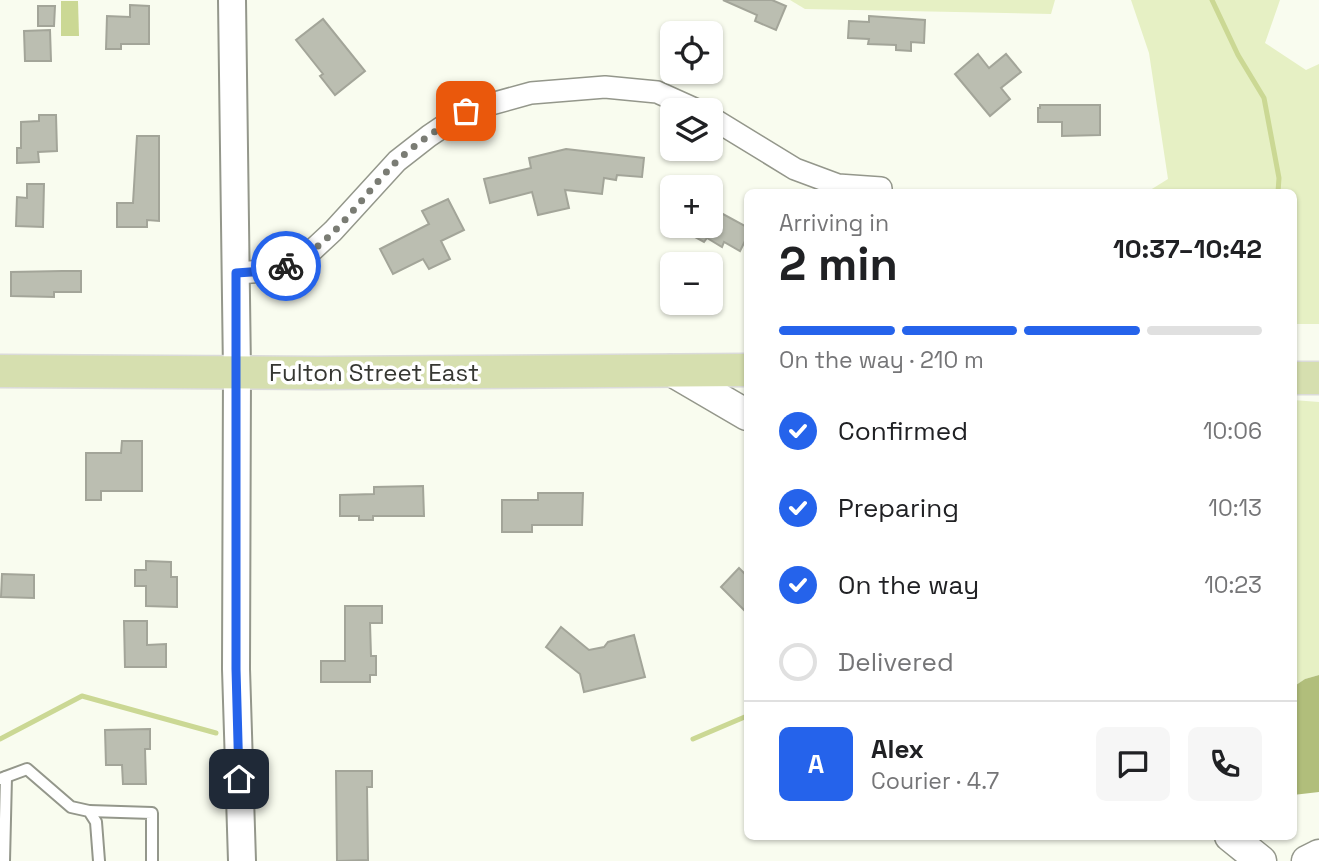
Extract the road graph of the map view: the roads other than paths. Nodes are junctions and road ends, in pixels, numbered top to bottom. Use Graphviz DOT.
graph roads {
  1 [pos="232,0"];
  2 [pos="670,98"];
  3 [pos="723,125"];
  4 [pos="881,188"];
  5 [pos="236,273"];
  6 [pos="670,370"];
  7 [pos="744,370"];
  8 [pos="0,371"];
  9 [pos="237,373"];
  10 [pos="1297,378"];
  11 [pos="1319,378"];
  12 [pos="744,413"];
  13 [pos="3,778"];
  14 [pos="89,811"];
  15 [pos="1235,840"];
  16 [pos="1319,855"];
  17 [pos="4,861"];
  18 [pos="99,861"];
  19 [pos="152,861"];
  20 [pos="242,861"];
  21 [pos="1261,861"];
  22 [pos="1307,861"];
  1 -- 5 [label="street"];
  2 -- 5 [label="street"];
  3 -- 4 [label="street"];
  5 -- 9 [label="street"];
  6 -- 7 [label="main road, Fulton Street East"];
  6 -- 9 [label="main road, Fulton Street East"];
  6 -- 12 [label="main road"];
  8 -- 9 [label="main road, Fulton Street East"];
  9 -- 20 [label="street"];
  10 -- 11 [label="main road"];
  13 -- 14 [label="lane"];
  13 -- 17 [label="lane"];
  14 -- 18 [label="lane"];
  14 -- 19 [label="lane"];
  15 -- 21 [label="main road"];
  16 -- 22 [label="main road"];
}
